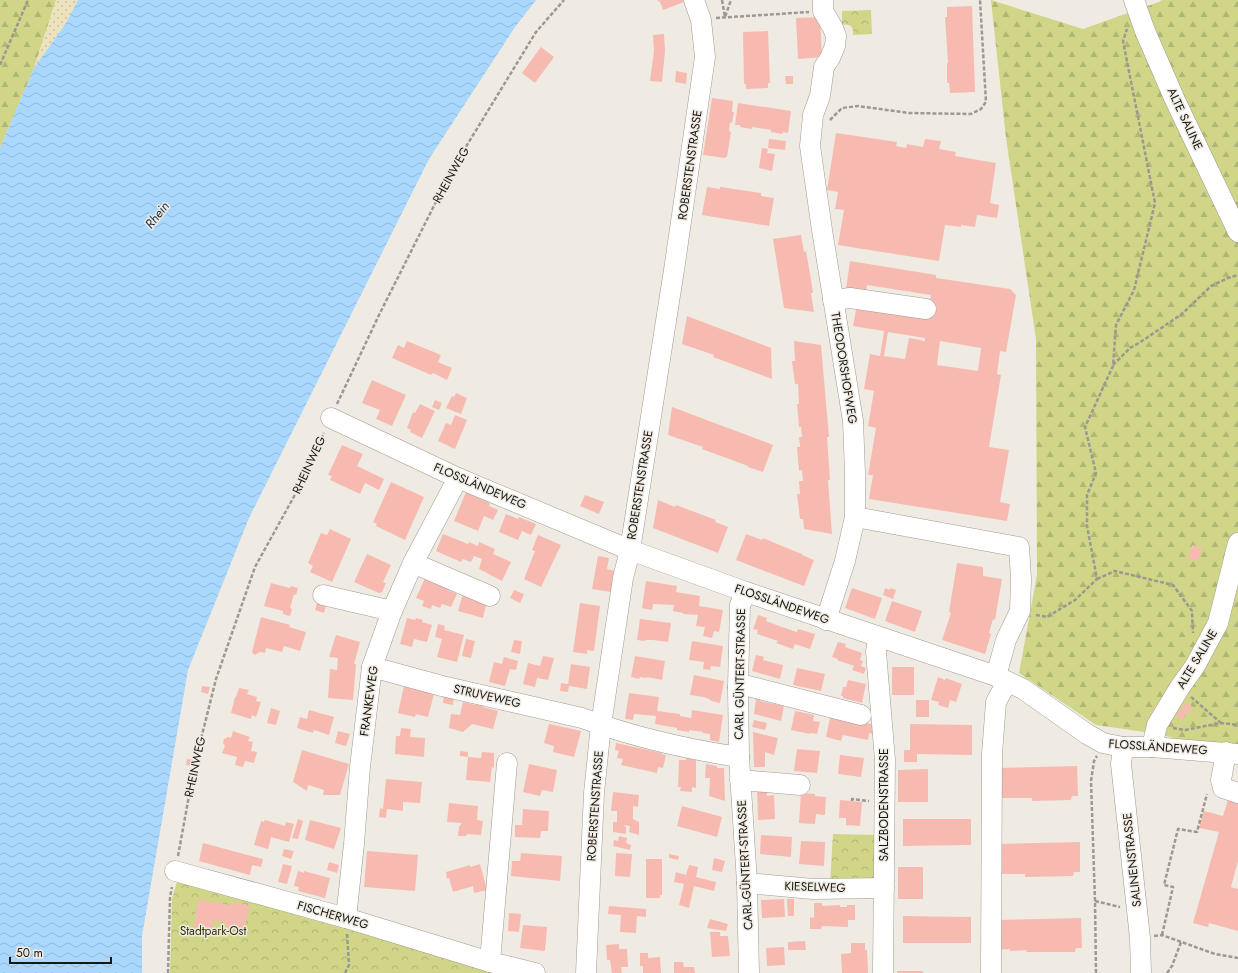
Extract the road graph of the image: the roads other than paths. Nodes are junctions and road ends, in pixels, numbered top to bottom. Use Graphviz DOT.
graph roads {
  1 [pos="694,0"];
  2 [pos="1137,2"];
  3 [pos="823,5"];
  4 [pos="1238,232"];
  5 [pos="833,300"];
  6 [pos="926,309"];
  7 [pos="330,418"];
  8 [pos="458,478"];
  9 [pos="855,517"];
  10 [pos="1238,543"];
  11 [pos="630,550"];
  12 [pos="412,563"];
  13 [pos="746,592"];
  14 [pos="323,595"];
  15 [pos="490,596"];
  16 [pos="392,611"];
  17 [pos="826,620"];
  18 [pos="878,637"];
  19 [pos="372,667"];
  20 [pos="1001,679"];
  21 [pos="738,687"];
  22 [pos="861,715"];
  23 [pos="601,726"];
  24 [pos="1123,746"];
  25 [pos="1152,747"];
  26 [pos="1232,753"];
  27 [pos="739,757"];
  28 [pos="507,763"];
  29 [pos="740,780"];
  30 [pos="800,785"];
  31 [pos="1230,788"];
  32 [pos="175,871"];
  33 [pos="747,882"];
  34 [pos="884,888"];
  35 [pos="346,918"];
  36 [pos="490,962"];
  37 [pos="535,973"];
  38 [pos="586,973"];
  39 [pos="749,973"];
  40 [pos="883,973"];
  41 [pos="991,973"];
  42 [pos="1141,973"];
  1 -- 11 [label="street, ROBERSTENSTRASSE"];
  2 -- 4 [label="street, ALTE SALINE"];
  3 -- 5 [label="street, THEODORSHOFWEG"];
  5 -- 6 [label="street"];
  5 -- 9 [label="street, THEODORSHOFWEG"];
  7 -- 8 [label="street, FLOSSLÄNDEWEG"];
  8 -- 11 [label="street, FLOSSLÄNDEWEG"];
  8 -- 12 [label="street, FRANKEWEG"];
  9 -- 17 [label="street, THEODORSHOFWEG"];
  9 -- 20 [label="street"];
  10 -- 25 [label="street, ALTE SALINE"];
  11 -- 13 [label="street, FLOSSLÄNDEWEG"];
  11 -- 23 [label="street, ROBERSTENSTRASSE"];
  12 -- 15 [label="street"];
  12 -- 16 [label="street, FRANKEWEG"];
  13 -- 17 [label="street, FLOSSLÄNDEWEG"];
  13 -- 21 [label="street, CARL GÜNTERT-STRASSE"];
  14 -- 16 [label="street"];
  16 -- 19 [label="street, FRANKEWEG"];
  17 -- 18 [label="street, FLOSSLÄNDEWEG"];
  18 -- 20 [label="street, FLOSSLÄNDEWEG"];
  18 -- 34 [label="street, SALZBODENSTRASSE"];
  19 -- 23 [label="street, STRUVEWEG"];
  19 -- 35 [label="street, FRANKEWEG"];
  20 -- 24 [label="street, FLOSSLÄNDEWEG"];
  20 -- 41 [label="street"];
  21 -- 22 [label="street"];
  21 -- 27 [label="street, CARL GÜNTERT-STRASSE"];
  23 -- 27 [label="street, STRUVEWEG"];
  23 -- 38 [label="street, ROBERSTENSTRASSE"];
  24 -- 25 [label="street, FLOSSLÄNDEWEG"];
  24 -- 42 [label="street, SALINENSTRASSE"];
  25 -- 26 [label="street, FLOSSLÄNDEWEG"];
  26 -- 31 [label="street"];
  27 -- 29 [label="street, CARL-GÜNTERT-STRASSE"];
  28 -- 36 [label="street"];
  29 -- 30 [label="street"];
  29 -- 33 [label="street, CARL-GÜNTERT-STRASSE"];
  32 -- 35 [label="street, FISCHERWEG"];
  33 -- 34 [label="street, KIESELWEG"];
  33 -- 39 [label="street, CARL-GÜNTERT-STRASSE"];
  34 -- 40 [label="street, SALZBODENSTRASSE"];
  35 -- 36 [label="street, FISCHERWEG"];
  36 -- 37 [label="street, FISCHERWEG"];
}
